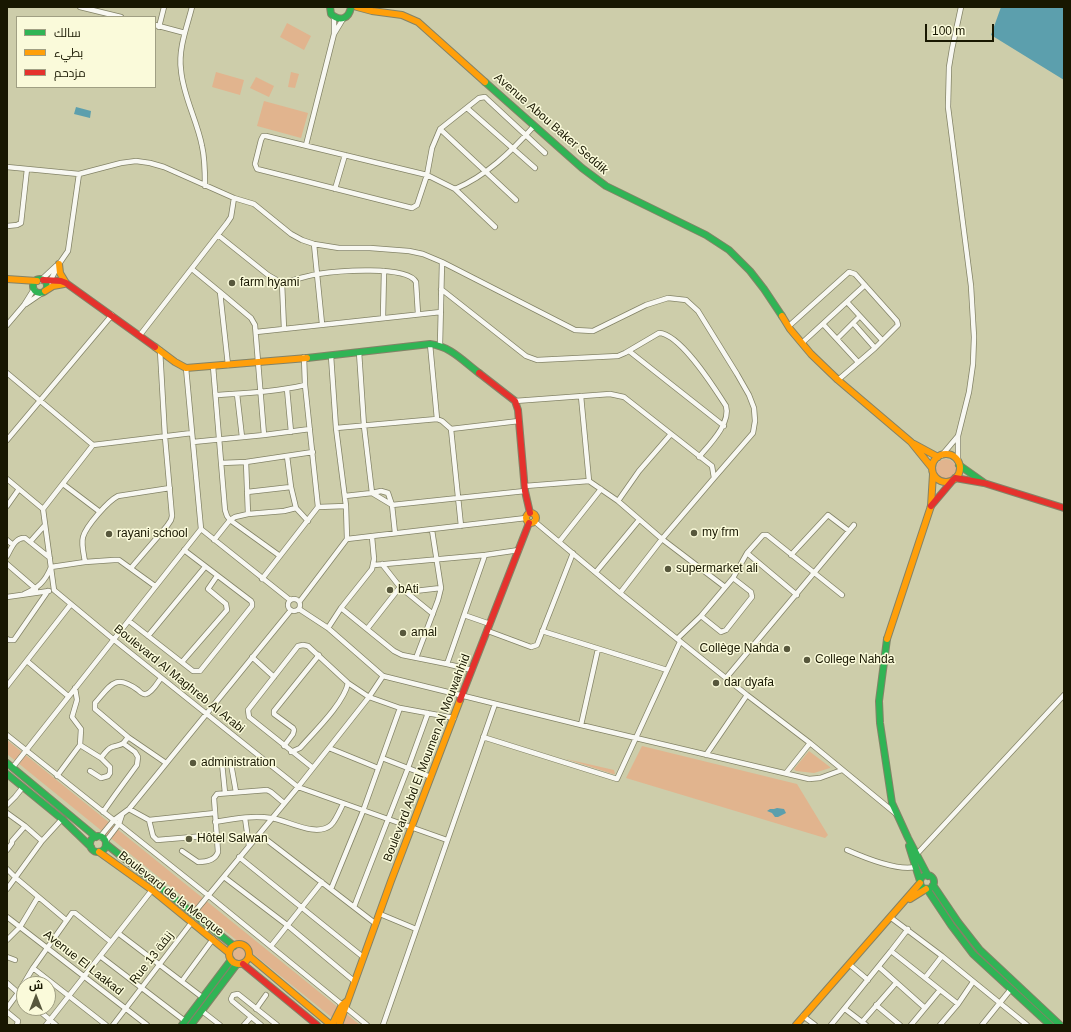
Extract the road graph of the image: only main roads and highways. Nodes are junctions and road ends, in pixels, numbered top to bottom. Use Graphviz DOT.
graph roads {
  1 [pos="324,7"];
  2 [pos="351,7"];
  3 [pos="357,7"];
  4 [pos="330,9"];
  5 [pos="365,10"];
  6 [pos="349,15"];
  7 [pos="59,264"];
  8 [pos="7,279"];
  9 [pos="17,280"];
  10 [pos="40,280"];
  11 [pos="66,283"];
  12 [pos="34,288"];
  13 [pos="45,290"];
  14 [pos="911,442"];
  15 [pos="940,456"];
  16 [pos="958,464"];
  17 [pos="932,468"];
  18 [pos="933,474"];
  19 [pos="954,479"];
  20 [pos="984,483"];
  21 [pos="931,506"];
  22 [pos="1064,508"];
  23 [pos="7,762"];
  24 [pos="7,774"];
  25 [pos="98,837"];
  26 [pos="908,838"];
  27 [pos="106,843"];
  28 [pos="91,846"];
  29 [pos="100,852"];
  30 [pos="928,876"];
  31 [pos="920,882"];
  32 [pos="933,885"];
  33 [pos="926,889"];
  34 [pos="897,910"];
  35 [pos="234,946"];
  36 [pos="229,953"];
  37 [pos="249,956"];
  38 [pos="231,960"];
  39 [pos="240,964"];
  40 [pos="345,1005"];
  41 [pos="184,1023"];
  42 [pos="191,1025"];
  43 [pos="317,1025"];
  44 [pos="332,1025"];
  45 [pos="339,1025"];
  46 [pos="796,1025"];
  47 [pos="1050,1025"];
  48 [pos="1060,1025"];
  1 -- 4 [label="main road"];
  2 -- 6 [label="main road"];
  3 -- 5 [label="main road, Avenue Abou Baker Seddik"];
  4 -- 6 [label="main road, Avenue Abou Baker Seddik"];
  5 -- 6 [label="main road, Avenue Abou Baker Seddik"];
  5 -- 14 [label="main road, Avenue Abou Baker Seddik"];
  7 -- 11 [label="main road"];
  8 -- 9 [label="main road"];
  9 -- 10 [label="main road"];
  9 -- 12 [label="main road"];
  10 -- 11 [label="main road"];
  10 -- 12 [label="main road"];
  10 -- 13 [label="main road"];
  11 -- 13 [label="main road"];
  11 -- 40 [label="main road, Boulevard Abd El Moumen Al Mouwahhid"];
  12 -- 13 [label="main road"];
  14 -- 15 [label="main road, Avenue Abou Baker Seddik"];
  14 -- 17 [label="main road, Avenue Abou Baker Seddik"];
  15 -- 16 [label="main road"];
  15 -- 17 [label="main road"];
  16 -- 19 [label="main road"];
  16 -- 20 [label="main road"];
  17 -- 18 [label="main road"];
  18 -- 19 [label="main road"];
  18 -- 21 [label="main road"];
  19 -- 20 [label="main road"];
  19 -- 21 [label="main road"];
  20 -- 22 [label="main road"];
  21 -- 26 [label="main road"];
  23 -- 25 [label="main road"];
  24 -- 28 [label="main road"];
  25 -- 27 [label="main road"];
  25 -- 28 [label="main road"];
  26 -- 30 [label="main road"];
  26 -- 31 [label="main road"];
  27 -- 29 [label="main road"];
  27 -- 35 [label="main road, Boulevard de la Mecque"];
  28 -- 29 [label="main road"];
  29 -- 36 [label="main road, Boulevard de la Mecque"];
  30 -- 31 [label="main road"];
  30 -- 32 [label="main road"];
  31 -- 33 [label="main road"];
  31 -- 34 [label="main road"];
  32 -- 33 [label="main road"];
  32 -- 48 [label="main road"];
  33 -- 34 [label="main road"];
  33 -- 47 [label="main road"];
  34 -- 46 [label="main road"];
  35 -- 36 [label="main road"];
  35 -- 37 [label="main road"];
  36 -- 38 [label="main road"];
  37 -- 39 [label="main road"];
  37 -- 44 [label="main road"];
  38 -- 39 [label="main road"];
  38 -- 41 [label="main road"];
  39 -- 42 [label="main road"];
  39 -- 43 [label="main road"];
  40 -- 44 [label="main road, Boulevard Abd El Moumen Al Mouwahhid"];
  40 -- 45 [label="main road, Boulevard Abd El Moumen Al Mouwahhid"];
}
